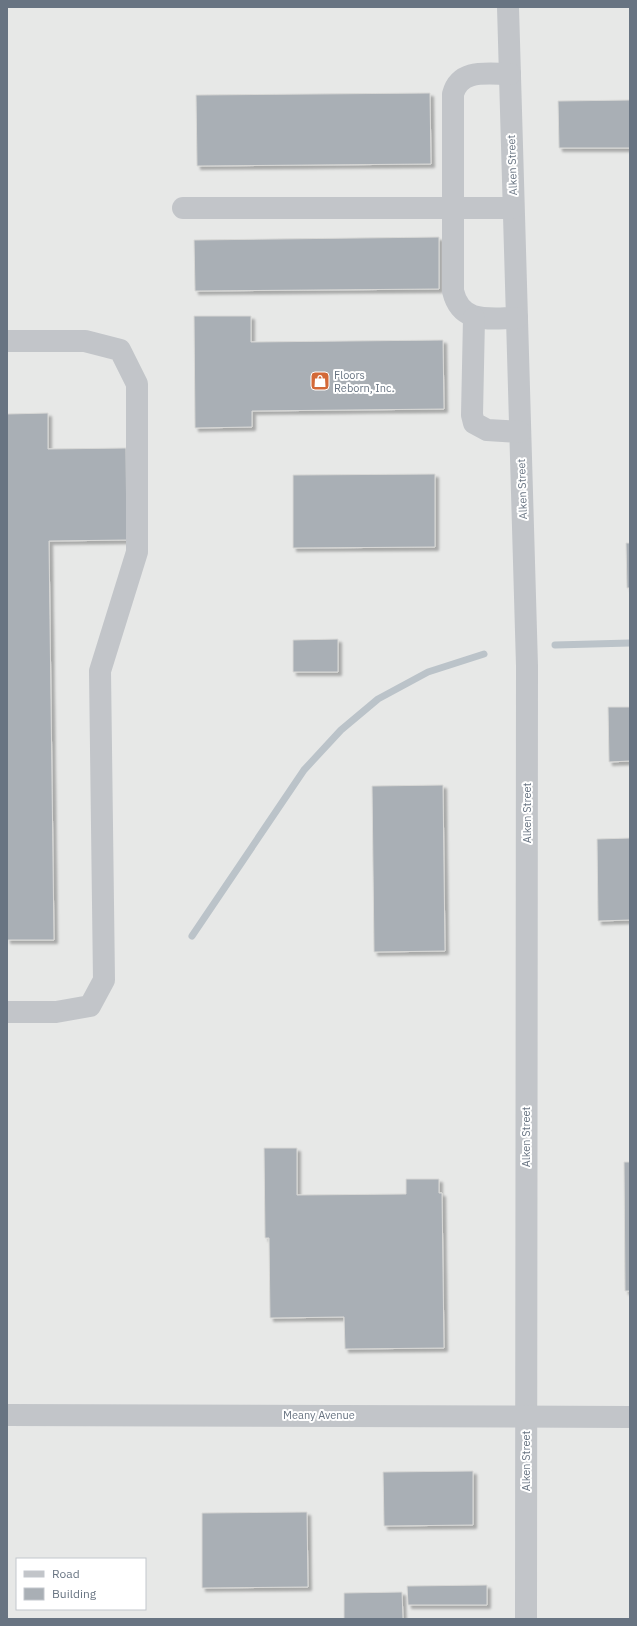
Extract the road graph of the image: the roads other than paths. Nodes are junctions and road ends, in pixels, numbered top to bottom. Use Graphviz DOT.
graph roads {
  1 [pos="508,7"];
  2 [pos="510,74"];
  3 [pos="183,208"];
  4 [pos="454,208"];
  5 [pos="513,208"];
  6 [pos="474,318"];
  7 [pos="517,318"];
  8 [pos="7,341"];
  9 [pos="520,432"];
  10 [pos="7,1012"];
  11 [pos="7,1415"];
  12 [pos="526,1416"];
  13 [pos="630,1417"];
  14 [pos="526,1619"];
  1 -- 2 [label="street, Alken Street"];
  2 -- 4 [label="street"];
  2 -- 5 [label="street, Alken Street"];
  3 -- 4 [label="street"];
  4 -- 5 [label="street"];
  4 -- 6 [label="street"];
  5 -- 7 [label="street, Alken Street"];
  6 -- 7 [label="street"];
  6 -- 9 [label="street"];
  7 -- 9 [label="street, Alken Street"];
  8 -- 10 [label="street"];
  9 -- 12 [label="street, Alken Street"];
  11 -- 12 [label="street, Meany Avenue"];
  12 -- 13 [label="street, Meany Avenue"];
  12 -- 14 [label="street, Alken Street"];
}
